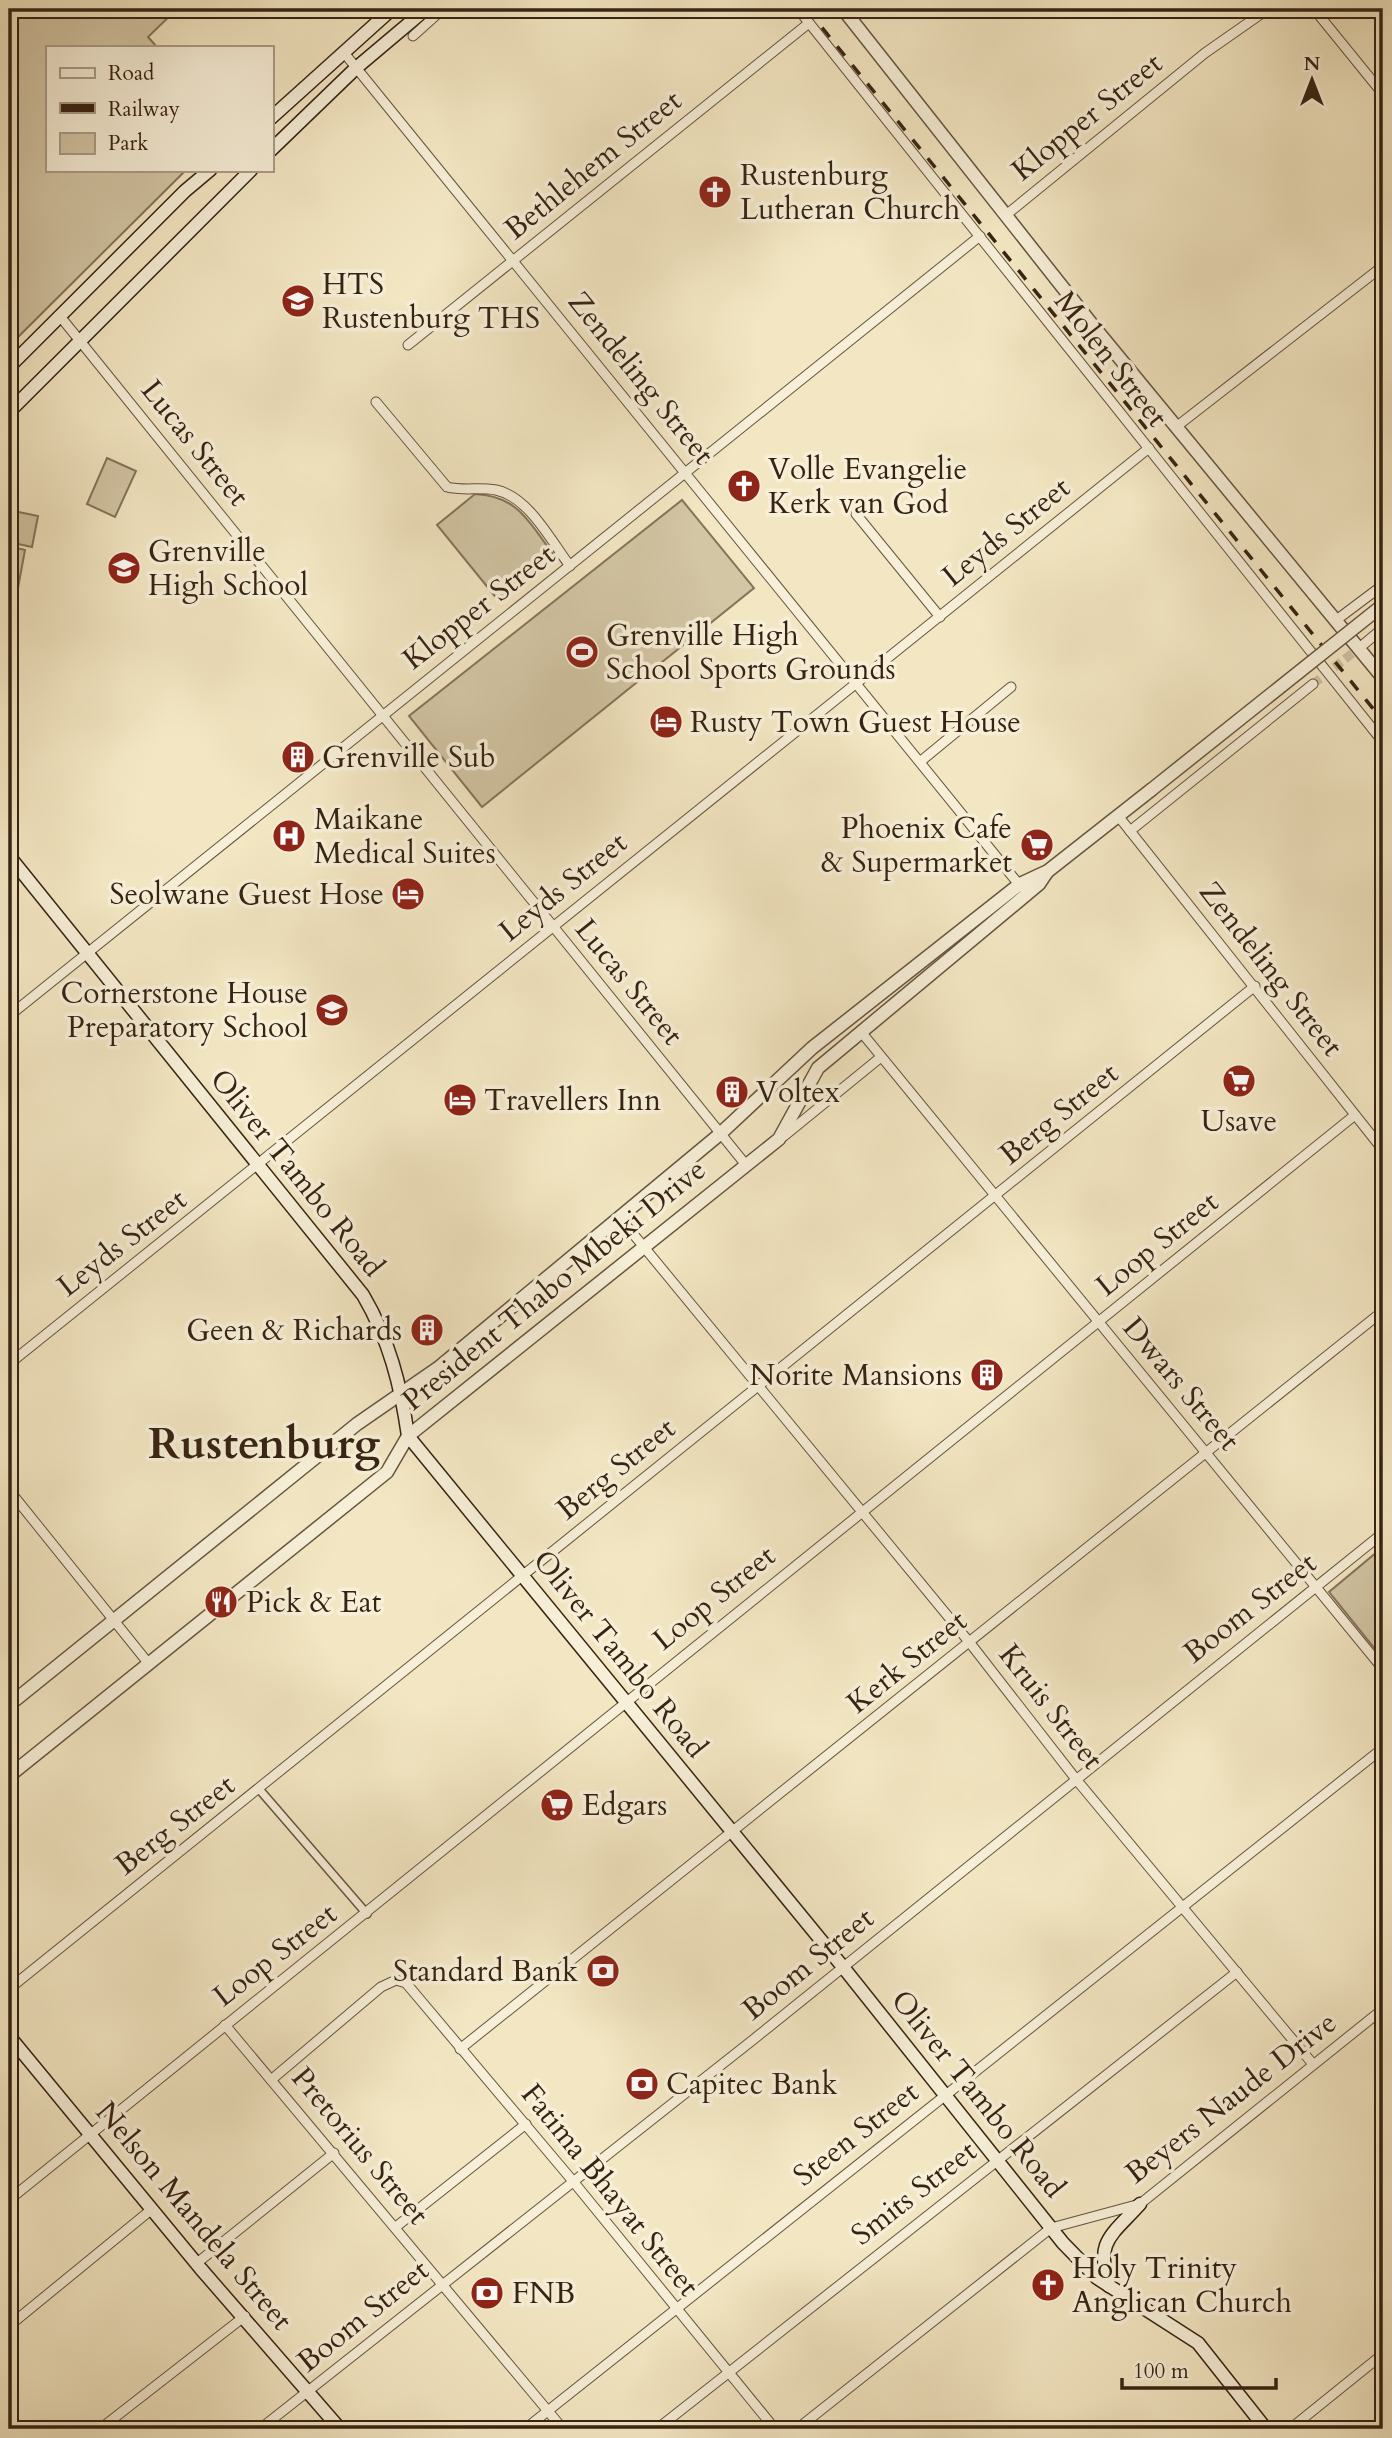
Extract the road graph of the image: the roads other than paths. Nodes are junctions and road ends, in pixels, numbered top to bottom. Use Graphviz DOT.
graph roads {
  1 [pos="392,9"];
  2 [pos="426,9"];
  3 [pos="443,9"];
  4 [pos="798,9"];
  5 [pos="843,9"];
  6 [pos="1268,9"];
  7 [pos="1314,9"];
  8 [pos="809,23"];
  9 [pos="413,36"];
  10 [pos="345,54"];
  11 [pos="356,68"];
  12 [pos="1383,94"];
  13 [pos="273,116"];
  14 [pos="273,148"];
  15 [pos="208,172"];
  16 [pos="249,172"];
  17 [pos="1006,215"];
  18 [pos="980,236"];
  19 [pos="514,260"];
  20 [pos="1383,266"];
  21 [pos="59,316"];
  22 [pos="79,340"];
  23 [pos="408,345"];
  24 [pos="9,367"];
  25 [pos="376,402"];
  26 [pos="9,412"];
  27 [pos="1176,427"];
  28 [pos="1149,448"];
  29 [pos="687,474"];
  30 [pos="856,514"];
  31 [pos="570,566"];
  32 [pos="1383,584"];
  33 [pos="1383,605"];
  34 [pos="940,617"];
  35 [pos="1335,621"];
  36 [pos="1383,628"];
  37 [pos="1364,644"];
  38 [pos="1383,678"];
  39 [pos="857,684"];
  40 [pos="1313,684"];
  41 [pos="1011,687"];
  42 [pos="382,714"];
  43 [pos="1383,742"];
  44 [pos="921,761"];
  45 [pos="1119,817"];
  46 [pos="1130,831"];
  47 [pos="9,856"];
  48 [pos="1048,871"];
  49 [pos="1020,884"];
  50 [pos="1020,900"];
  51 [pos="552,927"];
  52 [pos="86,953"];
  53 [pos="1255,986"];
  54 [pos="9,1016"];
  55 [pos="862,1032"];
  56 [pos="881,1057"];
  57 [pos="1355,1115"];
  58 [pos="720,1134"];
  59 [pos="779,1139"];
  60 [pos="1383,1150"];
  61 [pos="746,1165"];
  62 [pos="258,1166"];
  63 [pos="995,1197"];
  64 [pos="621,1217"];
  65 [pos="643,1246"];
  66 [pos="1383,1311"];
  67 [pos="1099,1322"];
  68 [pos="9,1364"];
  69 [pos="757,1385"];
  70 [pos="404,1394"];
  71 [pos="408,1436"];
  72 [pos="1207,1453"];
  73 [pos="9,1490"];
  74 [pos="861,1511"];
  75 [pos="1383,1533"];
  76 [pos="523,1576"];
  77 [pos="1316,1587"];
  78 [pos="114,1619"];
  79 [pos="970,1643"];
  80 [pos="149,1664"];
  81 [pos="1383,1669"];
  82 [pos="626,1701"];
  83 [pos="9,1705"];
  84 [pos="1383,1748"];
  85 [pos="9,1776"];
  86 [pos="1075,1778"];
  87 [pos="259,1789"];
  88 [pos="730,1832"];
  89 [pos="1182,1907"];
  90 [pos="367,1914"];
  91 [pos="843,1967"];
  92 [pos="1237,1972"];
  93 [pos="9,1989"];
  94 [pos="1383,2009"];
  95 [pos="225,2025"];
  96 [pos="9,2036"];
  97 [pos="460,2049"];
  98 [pos="1312,2063"];
  99 [pos="271,2080"];
  100 [pos="946,2094"];
  101 [pos="526,2124"];
  102 [pos="90,2134"];
  103 [pos="334,2153"];
  104 [pos="998,2158"];
  105 [pos="572,2180"];
  106 [pos="9,2200"];
  107 [pos="1140,2204"];
  108 [pos="152,2209"];
  109 [pos="397,2226"];
  110 [pos="1051,2228"];
  111 [pos="197,2263"];
  112 [pos="443,2283"];
  113 [pos="1109,2286"];
  114 [pos="676,2308"];
  115 [pos="245,2316"];
  116 [pos="9,2326"];
  117 [pos="1383,2354"];
  118 [pos="728,2373"];
  119 [pos="307,2392"];
  120 [pos="548,2410"];
  121 [pos="100,2429"];
  122 [pos="260,2429"];
  123 [pos="340,2429"];
  124 [pos="524,2429"];
  125 [pos="564,2429"];
  126 [pos="657,2429"];
  127 [pos="775,2429"];
  128 [pos="797,2429"];
  129 [pos="1266,2429"];
  130 [pos="1290,2429"];
  1 -- 10 [label="street"];
  2 -- 11 [label="street"];
  3 -- 9 [label="street"];
  4 -- 8 [label="street, Molen Street"];
  5 -- 17 [label="street, Molen Street"];
  6 -- 17 [label="street, Klopper Street"];
  7 -- 12 [label="street"];
  8 -- 18 [label="street, Molen Street"];
  8 -- 19 [label="street, Bethlehem Street"];
  10 -- 11 [label="street, Zendeling Street"];
  10 -- 13 [label="street"];
  11 -- 14 [label="street"];
  11 -- 19 [label="street, Zendeling Street"];
  15 -- 21 [label="street"];
  16 -- 22 [label="street"];
  17 -- 27 [label="street, Molen Street"];
  18 -- 28 [label="street, Molen Street"];
  18 -- 29 [label="street, Klopper Street"];
  19 -- 23 [label="street, Bethlehem Street"];
  19 -- 29 [label="street, Zendeling Street"];
  20 -- 27 [label="street"];
  21 -- 22 [label="street, Lucas Street"];
  21 -- 24 [label="street"];
  22 -- 26 [label="street"];
  22 -- 42 [label="street, Lucas Street"];
  25 -- 31 [label="street"];
  27 -- 35 [label="street, Molen Street"];
  28 -- 34 [label="street, Leyds Street"];
  28 -- 43 [label="street, Molen Street"];
  29 -- 31 [label="street, Klopper Street"];
  29 -- 39 [label="street, Zendeling Street"];
  30 -- 34 [label="street"];
  31 -- 42 [label="street, Klopper Street"];
  32 -- 35 [label="street"];
  33 -- 45 [label="street, President Thabo Mbeki Drive, bridge"];
  34 -- 39 [label="street, Leyds Street"];
  35 -- 38 [label="street, Molen Street"];
  36 -- 37 [label="street"];
  39 -- 44 [label="street, Zendeling Street"];
  39 -- 51 [label="street, Leyds Street"];
  40 -- 46 [label="street"];
  41 -- 44 [label="street"];
  42 -- 51 [label="street, Lucas Street"];
  42 -- 52 [label="street, Klopper Street"];
  44 -- 49 [label="street, Zendeling Street"];
  45 -- 46 [label="street, Zendeling Street"];
  45 -- 48 [label="street, President Thabo Mbeki Drive"];
  46 -- 53 [label="street, Zendeling Street"];
  47 -- 52 [label="street, Oliver Tambo Road"];
  48 -- 49 [label="street, President Thabo Mbeki Drive"];
  48 -- 50 [label="street, President Thabo Mbeki Drive"];
  49 -- 50 [label="street"];
  49 -- 58 [label="street, President Thabo Mbeki Drive"];
  50 -- 55 [label="street, President Thabo Mbeki Drive"];
  51 -- 58 [label="street, Lucas Street"];
  51 -- 62 [label="street, Leyds Street"];
  52 -- 54 [label="street, Klopper Street"];
  52 -- 62 [label="street, Oliver Tambo Road"];
  53 -- 57 [label="street, Zendeling Street"];
  53 -- 63 [label="street, Berg Street"];
  55 -- 56 [label="street, Dwars Street"];
  55 -- 59 [label="street, President Thabo Mbeki Drive"];
  56 -- 59 [label="street"];
  56 -- 63 [label="street, Dwars Street"];
  57 -- 60 [label="street, Zendeling Street"];
  57 -- 67 [label="street, Loop Street"];
  58 -- 61 [label="street, Lucas Street"];
  58 -- 64 [label="street, President Thabo Mbeki Drive"];
  59 -- 61 [label="street, President Thabo Mbeki Drive"];
  61 -- 65 [label="street, President Thabo Mbeki Drive"];
  62 -- 68 [label="street, Leyds Street"];
  62 -- 70 [label="street, Oliver Tambo Road"];
  63 -- 67 [label="street, Dwars Street"];
  63 -- 69 [label="street, Berg Street"];
  64 -- 65 [label="street, Kruis Street"];
  64 -- 70 [label="street, President Thabo Mbeki Drive"];
  65 -- 69 [label="street, Kruis Street"];
  65 -- 71 [label="street, President Thabo Mbeki Drive"];
  66 -- 72 [label="street, Kerk Street"];
  67 -- 72 [label="street, Dwars Street"];
  67 -- 74 [label="street, Loop Street"];
  69 -- 74 [label="street, Kruis Street"];
  69 -- 76 [label="street, Berg Street"];
  70 -- 71 [label="street, Oliver Tambo Road"];
  70 -- 78 [label="street, President Thabo Mbeki Drive"];
  71 -- 76 [label="street, Oliver Tambo Road"];
  71 -- 80 [label="street, President Thabo Mbeki Drive"];
  72 -- 77 [label="street, Dwars Street"];
  72 -- 79 [label="street, Kerk Street"];
  73 -- 78 [label="street"];
  74 -- 79 [label="street, Kruis Street"];
  74 -- 82 [label="street, Loop Street"];
  75 -- 77 [label="street, Boom Street"];
  76 -- 82 [label="street, Oliver Tambo Road"];
  76 -- 87 [label="street, Berg Street"];
  77 -- 81 [label="street, Dwars Street"];
  77 -- 86 [label="street, Boom Street"];
  78 -- 80 [label="street"];
  78 -- 83 [label="street, President Thabo Mbeki Drive"];
  79 -- 86 [label="street, Kruis Street"];
  79 -- 88 [label="street, Kerk Street"];
  80 -- 85 [label="street, President Thabo Mbeki Drive"];
  82 -- 88 [label="street, Oliver Tambo Road"];
  82 -- 90 [label="street, Loop Street"];
  84 -- 89 [label="street, Steen Street"];
  86 -- 89 [label="street, Kruis Street"];
  86 -- 91 [label="street, Boom Street"];
  87 -- 90 [label="street"];
  87 -- 93 [label="street, Berg Street"];
  88 -- 91 [label="street, Oliver Tambo Road"];
  88 -- 97 [label="street, Kerk Street"];
  89 -- 92 [label="street, Kruis Street"];
  89 -- 100 [label="street, Steen Street"];
  90 -- 95 [label="street, Loop Street"];
  91 -- 100 [label="street, Oliver Tambo Road"];
  91 -- 105 [label="street, Boom Street"];
  92 -- 98 [label="street, Kruis Street"];
  92 -- 104 [label="street, Smits Street"];
  94 -- 98 [label="street, Beyers Naude Drive"];
  95 -- 99 [label="street, Pretorius Street"];
  95 -- 102 [label="street, Loop Street"];
  96 -- 102 [label="street, Nelson Mandela Street"];
  97 -- 99 [label="street, Fatima Bhayat Street"];
  97 -- 101 [label="street, Fatima Bhayat Street"];
  98 -- 107 [label="street, Beyers Naude Drive"];
  99 -- 103 [label="street, Pretorius Street"];
  100 -- 104 [label="street, Oliver Tambo Road"];
  100 -- 114 [label="street, Steen Street"];
  101 -- 105 [label="street, Fatima Bhayat Street"];
  101 -- 109 [label="street"];
  102 -- 106 [label="street, Loop Street"];
  102 -- 108 [label="street, Nelson Mandela Street"];
  103 -- 109 [label="street, Pretorius Street"];
  103 -- 111 [label="street"];
  104 -- 110 [label="street, Oliver Tambo Road"];
  104 -- 118 [label="street, Smits Street"];
  105 -- 112 [label="street, Boom Street"];
  105 -- 114 [label="street, Fatima Bhayat Street"];
  107 -- 110 [label="street, Beyers Naude Drive"];
  107 -- 113 [label="street"];
  108 -- 111 [label="street, Nelson Mandela Street"];
  108 -- 116 [label="street"];
  109 -- 112 [label="street, Pretorius Street"];
  110 -- 113 [label="street, Oliver Tambo Road"];
  110 -- 128 [label="street, Beyers Naude Drive"];
  111 -- 115 [label="street, Nelson Mandela Street"];
  112 -- 119 [label="street, Boom Street"];
  112 -- 120 [label="street, Pretorius Street"];
  113 -- 129 [label="street, Oliver Tambo Road"];
  114 -- 118 [label="street, Fatima Bhayat Street"];
  114 -- 120 [label="street, Steen Street"];
  115 -- 119 [label="street, Nelson Mandela Street"];
  115 -- 121 [label="street"];
  117 -- 130 [label="street"];
  118 -- 126 [label="street, Smits Street"];
  118 -- 127 [label="street, Fatima Bhayat Street"];
  119 -- 122 [label="street, Boom Street"];
  119 -- 123 [label="street, Nelson Mandela Street"];
  120 -- 124 [label="street, Steen Street"];
  120 -- 125 [label="street, Pretorius Street"];
}
